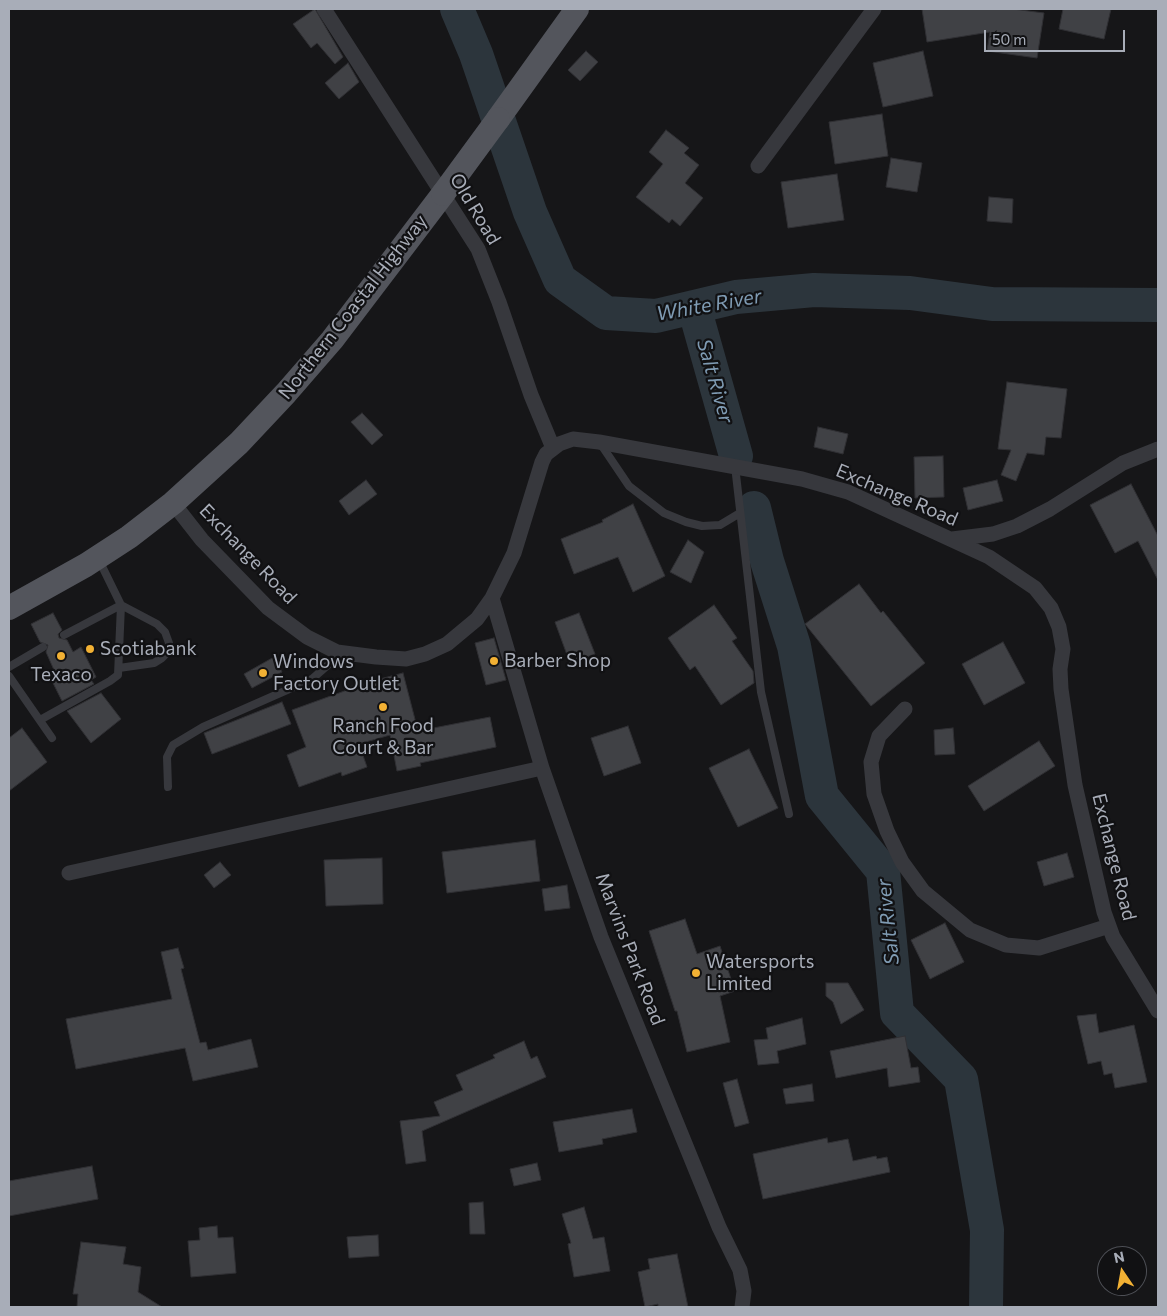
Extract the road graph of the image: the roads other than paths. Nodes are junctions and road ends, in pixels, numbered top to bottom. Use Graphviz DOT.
graph roads {
  1 [pos="324,9"];
  2 [pos="577,9"];
  3 [pos="874,9"];
  4 [pos="758,166"];
  5 [pos="599,442"];
  6 [pos="553,448"];
  7 [pos="1158,448"];
  8 [pos="734,465"];
  9 [pos="173,503"];
  10 [pos="740,513"];
  11 [pos="950,539"];
  12 [pos="98,558"];
  13 [pos="492,598"];
  14 [pos="121,605"];
  15 [pos="9,608"];
  16 [pos="64,635"];
  17 [pos="43,647"];
  18 [pos="337,652"];
  19 [pos="9,667"];
  20 [pos="119,668"];
  21 [pos="9,676"];
  22 [pos="905,709"];
  23 [pos="40,720"];
  24 [pos="52,738"];
  25 [pos="542,768"];
  26 [pos="168,787"];
  27 [pos="789,814"];
  28 [pos="69,873"];
  29 [pos="1109,926"];
  30 [pos="1158,1011"];
  31 [pos="742,1307"];
  1 -- 6 [label="street, Old Road"];
  2 -- 9 [label="main road, Northern Coastal Highway, bridge"];
  3 -- 4 [label="street"];
  5 -- 6 [label="street, Exchange Road"];
  5 -- 8 [label="street, Exchange Road"];
  5 -- 10 [label="lane"];
  6 -- 13 [label="street, Exchange Road"];
  7 -- 11 [label="street"];
  8 -- 10 [label="lane"];
  8 -- 11 [label="street, Exchange Road"];
  9 -- 12 [label="main road, Northern Coastal Highway"];
  9 -- 18 [label="street, Exchange Road"];
  10 -- 27 [label="lane"];
  11 -- 29 [label="street, Exchange Road"];
  12 -- 14 [label="lane"];
  12 -- 15 [label="main road, Northern Coastal Highway"];
  13 -- 18 [label="street, Exchange Road"];
  13 -- 25 [label="street, Marvins Park Road"];
  14 -- 16 [label="lane"];
  14 -- 20 [label="lane"];
  14 -- 20 [label="lane"];
  17 -- 19 [label="lane"];
  18 -- 26 [label="lane"];
  20 -- 23 [label="lane"];
  21 -- 23 [label="lane"];
  22 -- 29 [label="street"];
  23 -- 24 [label="lane"];
  25 -- 28 [label="street"];
  25 -- 31 [label="street, Marvins Park Road"];
  29 -- 30 [label="street, Exchange Road"];
}
